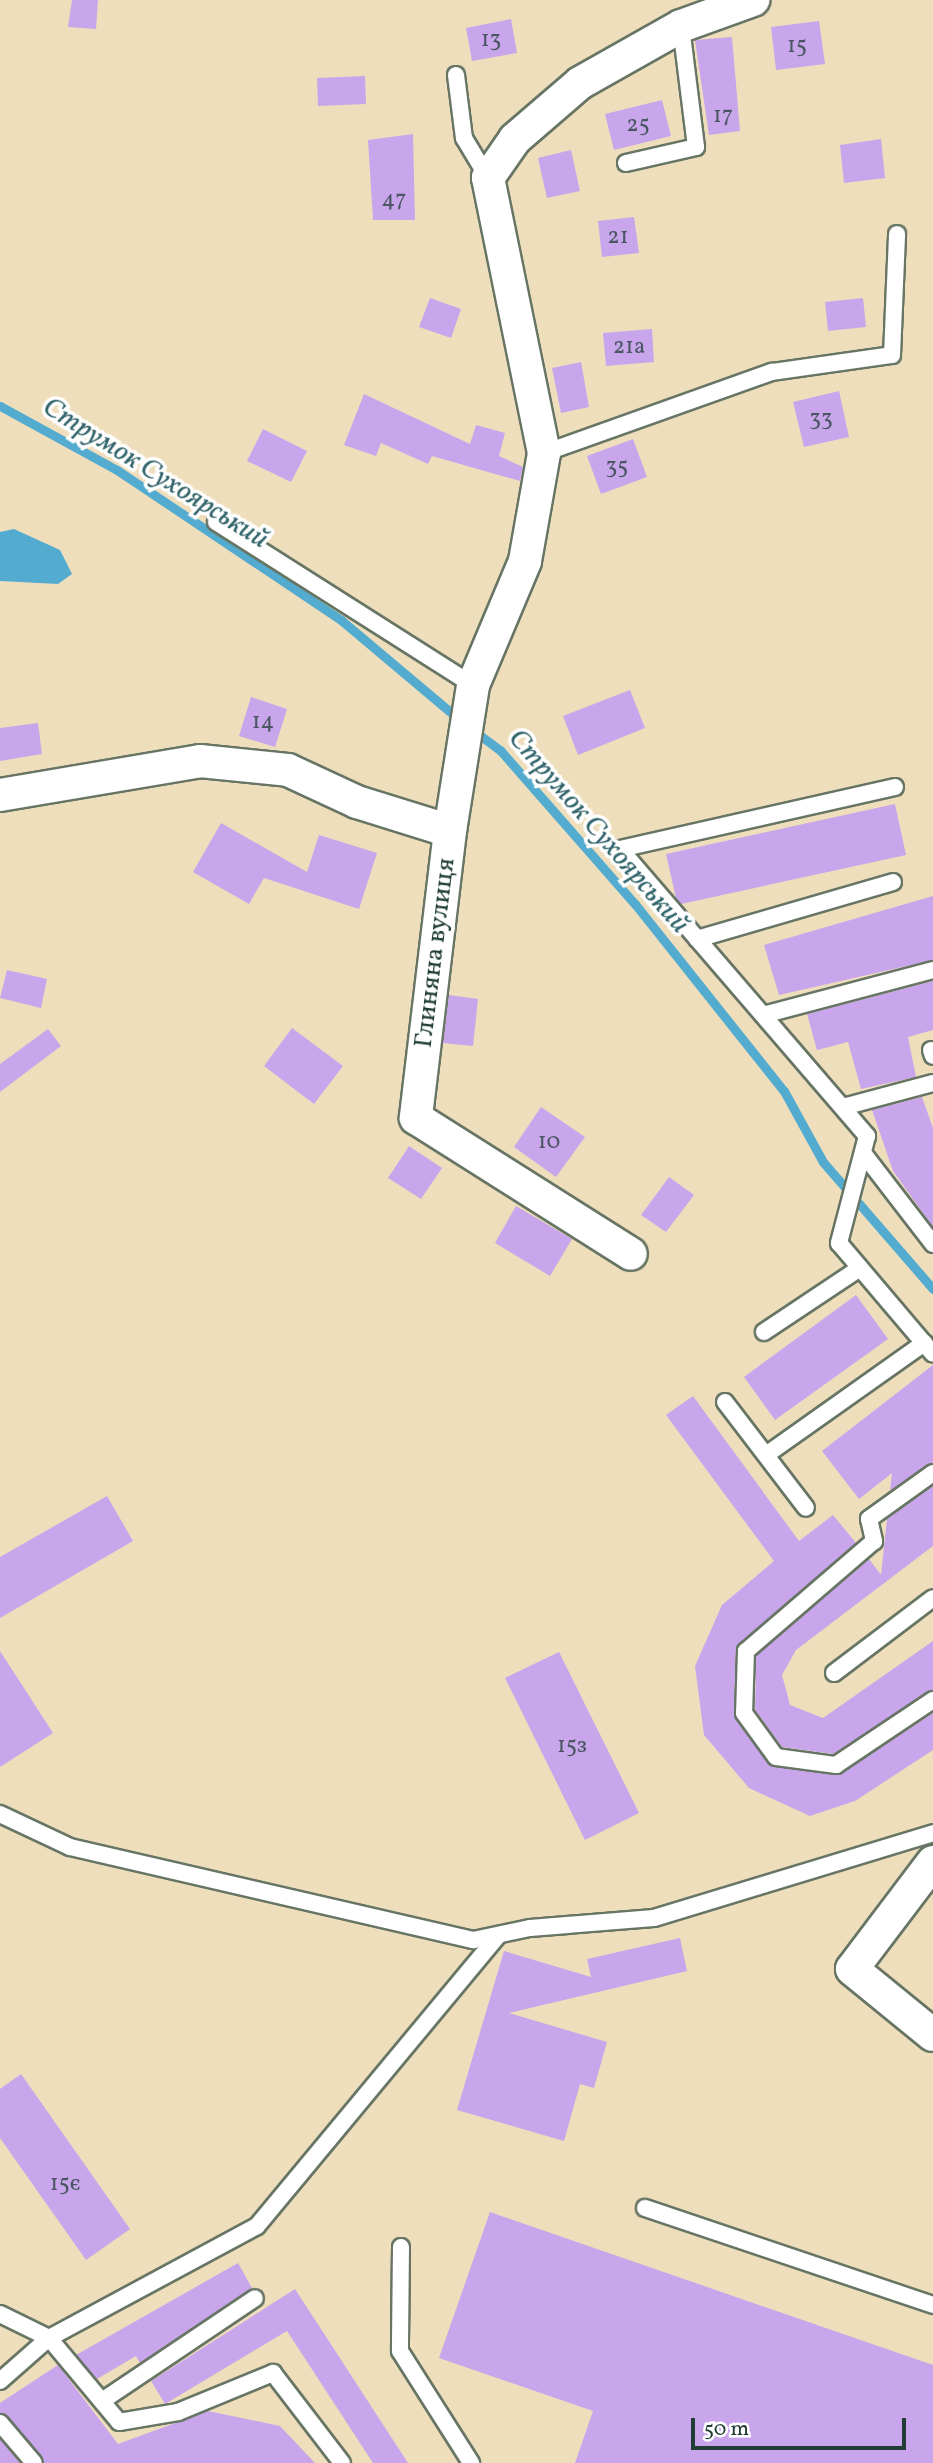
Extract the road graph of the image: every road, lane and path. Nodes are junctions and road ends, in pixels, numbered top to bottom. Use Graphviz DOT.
graph roads {
  1 [pos="753,0"];
  2 [pos="681,26"];
  3 [pos="456,75"];
  4 [pos="626,163"];
  5 [pos="488,178"];
  6 [pos="897,234"];
  7 [pos="544,453"];
  8 [pos="215,522"];
  9 [pos="471,696"];
  10 [pos="895,788"];
  11 [pos="0,795"];
  12 [pos="450,831"];
  13 [pos="892,882"];
  14 [pos="697,939"];
  15 [pos="933,970"];
  16 [pos="763,1015"];
  17 [pos="933,1083"];
  18 [pos="843,1107"];
  19 [pos="863,1153"];
  20 [pos="933,1244"];
  21 [pos="631,1254"];
  22 [pos="860,1268"];
  23 [pos="764,1332"];
  24 [pos="928,1348"];
  25 [pos="725,1402"];
  26 [pos="766,1455"];
  27 [pos="933,1473"];
  28 [pos="806,1508"];
  29 [pos="933,1598"];
  30 [pos="834,1673"];
  31 [pos="933,1700"];
  32 [pos="0,1814"];
  33 [pos="933,1833"];
  34 [pos="933,1862"];
  35 [pos="499,1935"];
  36 [pos="933,2035"];
  37 [pos="645,2208"];
  38 [pos="401,2247"];
  39 [pos="255,2298"];
  40 [pos="933,2305"];
  41 [pos="0,2314"];
  42 [pos="49,2338"];
  43 [pos="0,2381"];
  44 [pos="102,2402"];
  45 [pos="0,2423"];
  46 [pos="34,2463"];
  47 [pos="342,2463"];
  48 [pos="471,2463"];
  1 -- 2 [label="street"];
  2 -- 4 [label="lane"];
  2 -- 5 [label="street"];
  3 -- 5 [label="lane"];
  5 -- 7 [label="street"];
  6 -- 7 [label="lane"];
  7 -- 9 [label="street"];
  8 -- 9 [label="lane"];
  9 -- 12 [label="street"];
  10 -- 14 [label="lane"];
  11 -- 12 [label="street, Глиняна вулиця"];
  12 -- 21 [label="street, Глиняна вулиця"];
  13 -- 14 [label="lane"];
  14 -- 16 [label="lane"];
  15 -- 16 [label="lane"];
  16 -- 18 [label="lane"];
  17 -- 18 [label="lane"];
  18 -- 19 [label="lane"];
  19 -- 20 [label="lane"];
  19 -- 22 [label="lane"];
  22 -- 23 [label="lane"];
  22 -- 24 [label="lane"];
  24 -- 26 [label="lane"];
  25 -- 26 [label="lane"];
  26 -- 28 [label="lane"];
  27 -- 31 [label="lane"];
  29 -- 30 [label="lane"];
  32 -- 35 [label="lane"];
  33 -- 35 [label="lane"];
  34 -- 36 [label="street"];
  35 -- 42 [label="lane"];
  37 -- 40 [label="lane"];
  38 -- 48 [label="lane"];
  39 -- 44 [label="lane"];
  41 -- 42 [label="lane"];
  42 -- 43 [label="lane"];
  42 -- 44 [label="lane"];
  44 -- 47 [label="lane"];
  45 -- 46 [label="lane"];
}
